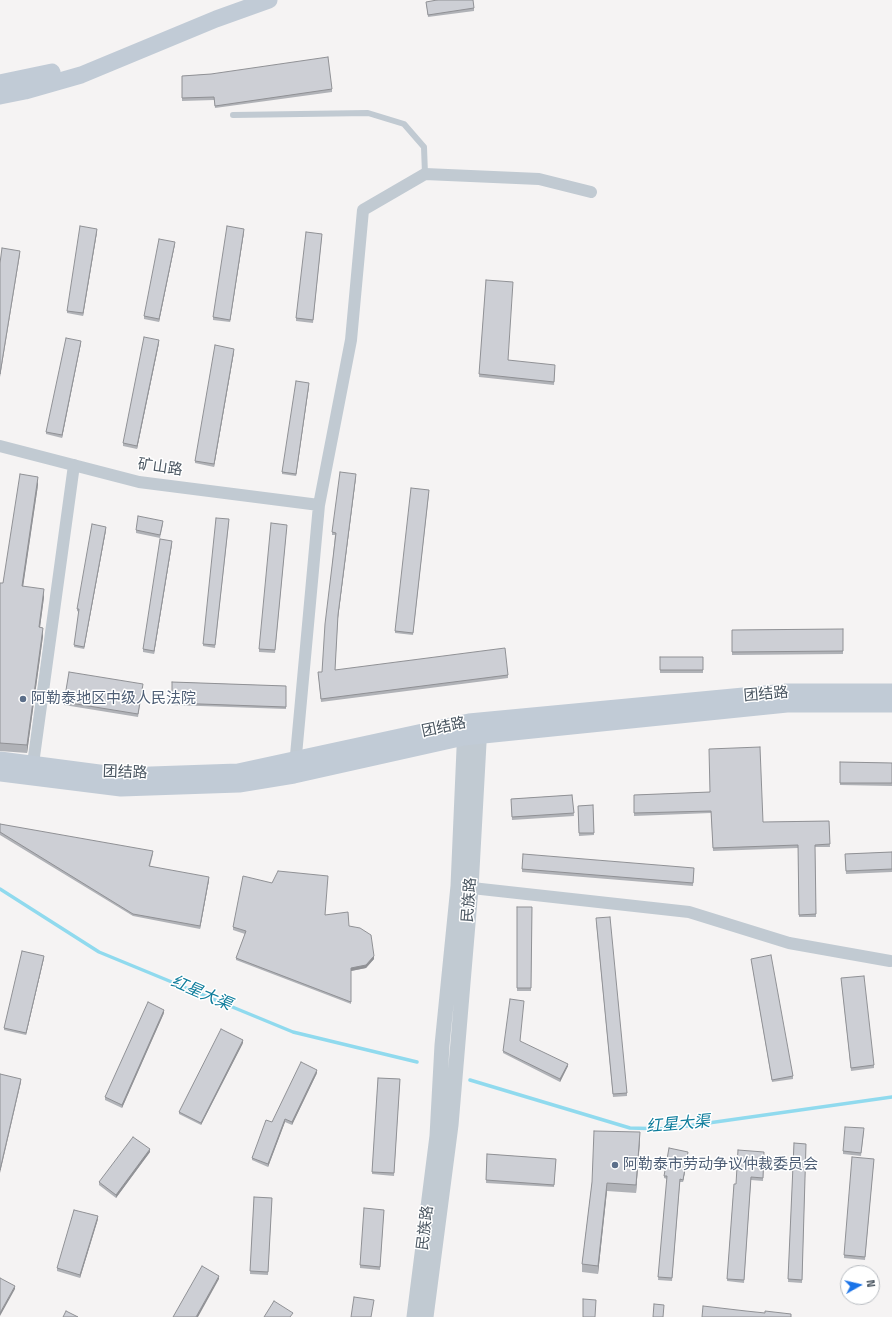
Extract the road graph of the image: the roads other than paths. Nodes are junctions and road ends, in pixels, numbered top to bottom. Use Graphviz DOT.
graph roads {
  1 [pos="234,0"];
  2 [pos="269,0"];
  3 [pos="0,83"];
  4 [pos="0,96"];
  5 [pos="233,115"];
  6 [pos="424,174"];
  7 [pos="591,192"];
  8 [pos="0,446"];
  9 [pos="74,465"];
  10 [pos="319,505"];
  11 [pos="892,692"];
  12 [pos="892,704"];
  13 [pos="472,729"];
  14 [pos="0,760"];
  15 [pos="33,764"];
  16 [pos="295,768"];
  17 [pos="0,772"];
  18 [pos="464,887"];
  19 [pos="890,961"];
  20 [pos="447,1093"];
  21 [pos="414,1317"];
  22 [pos="426,1317"];
  1 -- 3 [label="main road"];
  2 -- 4 [label="main road"];
  5 -- 6 [label="lane"];
  6 -- 7 [label="street"];
  6 -- 10 [label="street"];
  8 -- 9 [label="street, 矿山路"];
  9 -- 10 [label="street, 矿山路"];
  9 -- 15 [label="street"];
  10 -- 16 [label="street"];
  11 -- 13 [label="main road, 团结路"];
  12 -- 13 [label="main road, 团结路"];
  13 -- 16 [label="main road, 团结路"];
  13 -- 18 [label="street, 民族路"];
  14 -- 15 [label="main road, 团结路"];
  15 -- 16 [label="main road, 团结路"];
  16 -- 17 [label="main road, 团结路"];
  18 -- 19 [label="street"];
  18 -- 20 [label="street, 民族路"];
  20 -- 21 [label="street, 民族路"];
  20 -- 22 [label="street, 民族路"];
}
